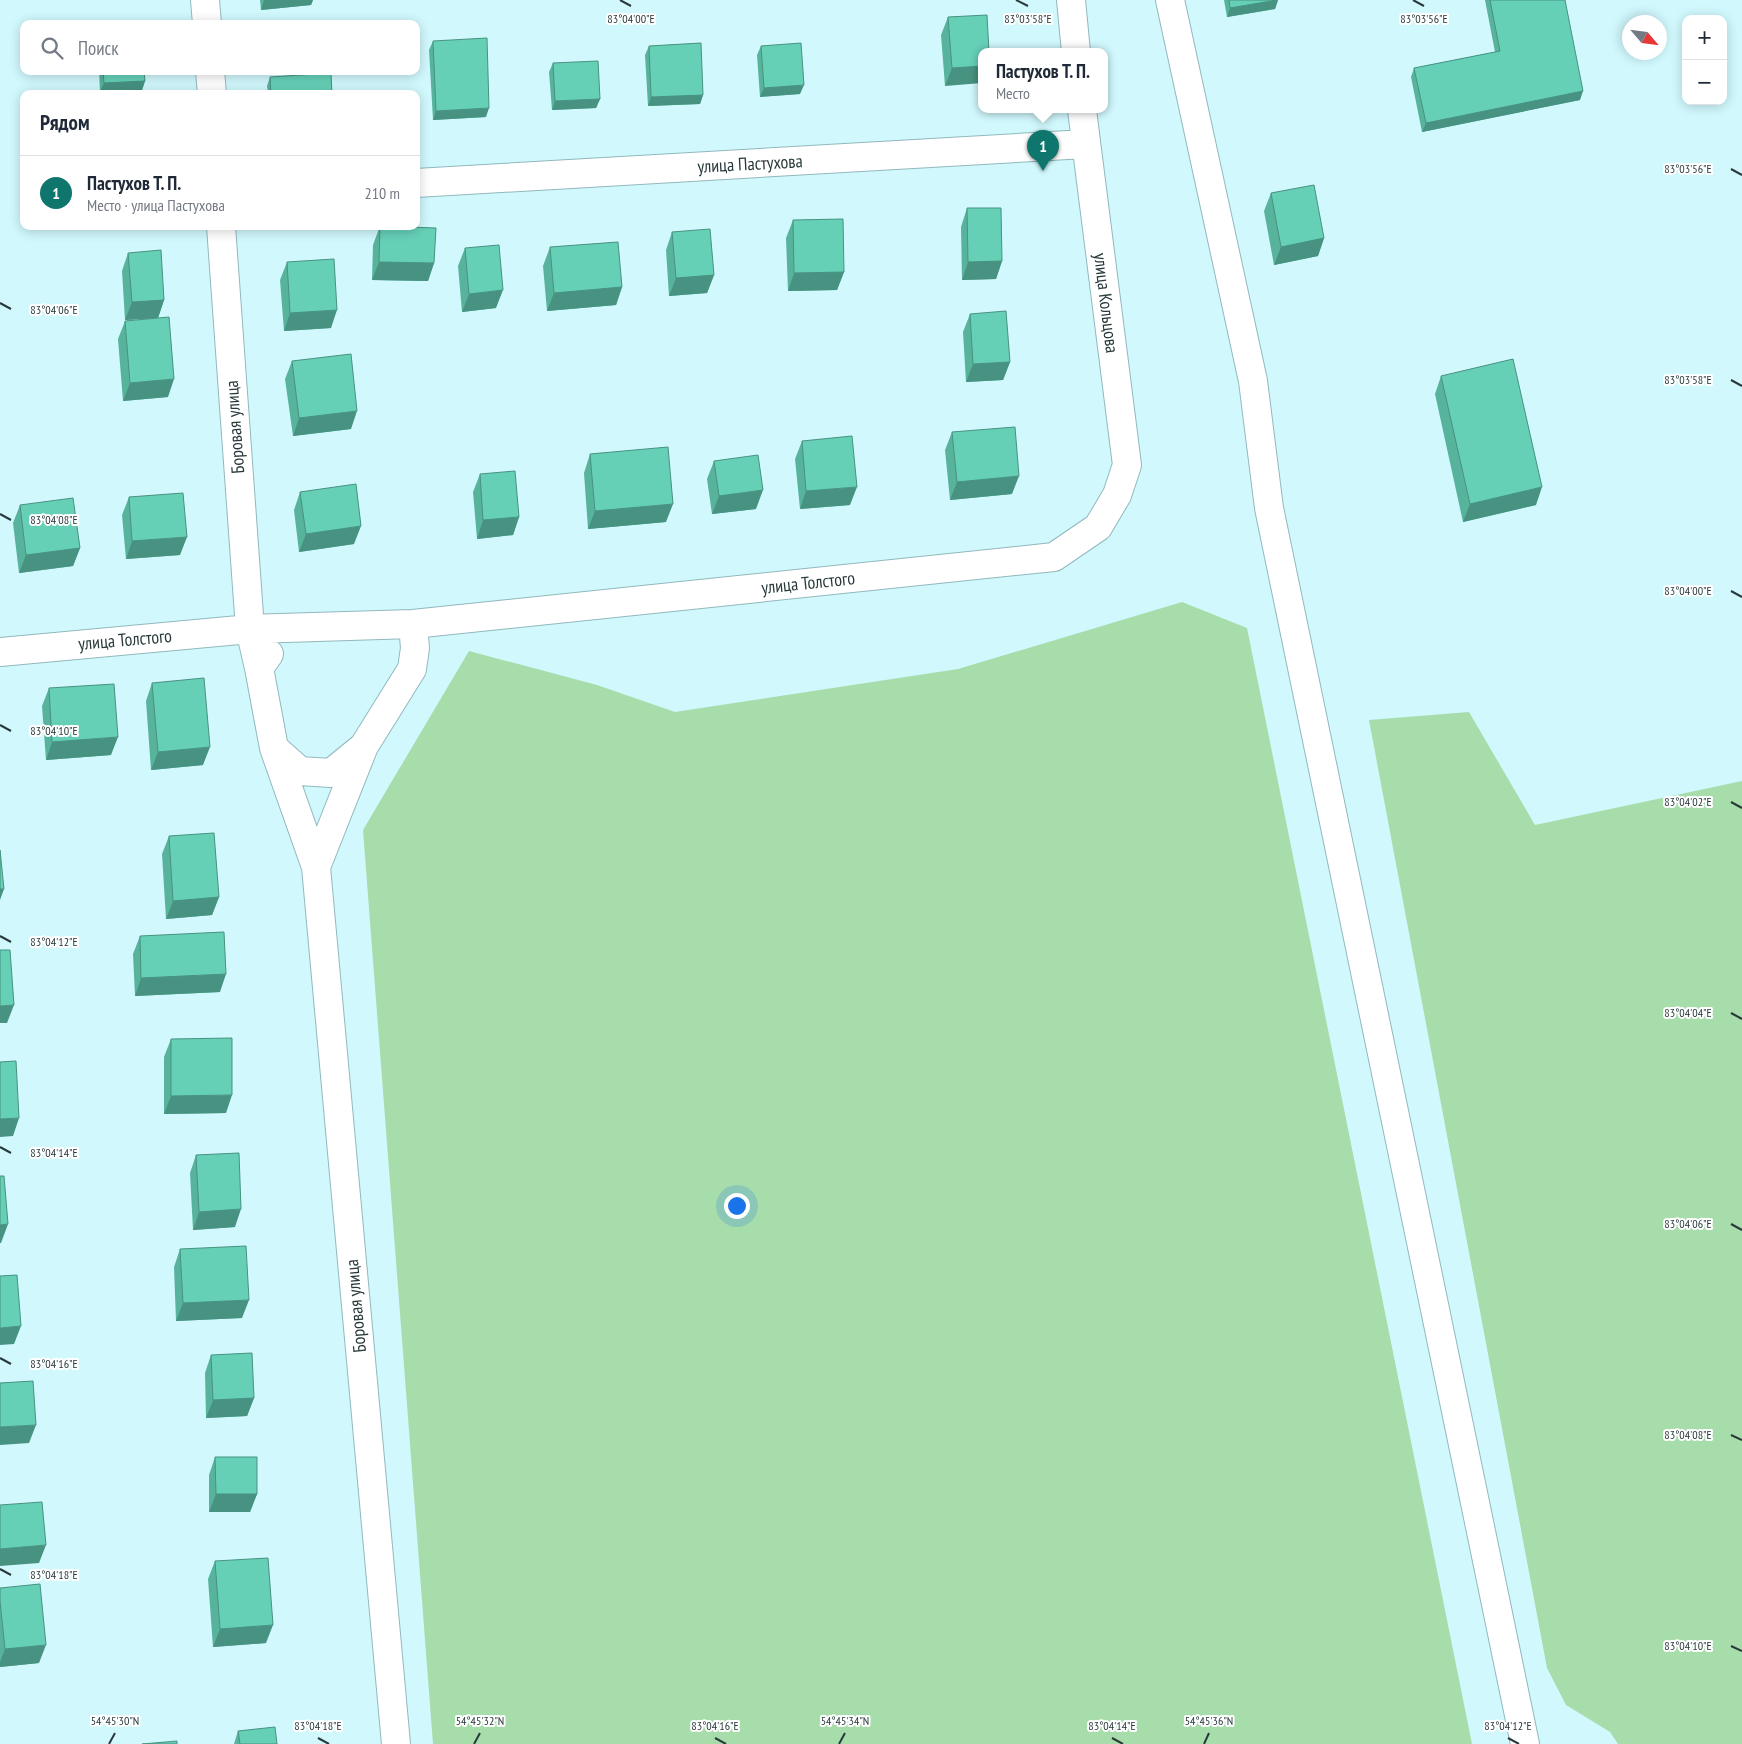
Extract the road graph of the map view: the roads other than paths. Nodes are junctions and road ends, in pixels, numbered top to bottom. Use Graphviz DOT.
graph roads {
  1 [pos="205,0"];
  2 [pos="1071,0"];
  3 [pos="1170,0"];
  4 [pos="207,20"];
  5 [pos="1076,48"];
  6 [pos="210,75"];
  7 [pos="212,90"];
  8 [pos="1082,113"];
  9 [pos="1085,144"];
  10 [pos="420,183"];
  11 [pos="220,230"];
  12 [pos="1117,495"];
  13 [pos="413,624"];
  14 [pos="250,628"];
  15 [pos="288,628"];
  16 [pos="0,652"];
  17 [pos="258,668"];
  18 [pos="364,746"];
  19 [pos="274,748"];
  20 [pos="316,867"];
  21 [pos="396,1744"];
  22 [pos="1524,1744"];
  1 -- 4 [label="street"];
  2 -- 5 [label="street"];
  3 -- 22 [label="street"];
  6 -- 7 [label="street"];
  8 -- 9 [label="street, улица Кольцова"];
  9 -- 10 [label="street, улица Пастухова"];
  9 -- 12 [label="street, улица Кольцова"];
  11 -- 14 [label="street, Боровая улица"];
  12 -- 13 [label="street, улица Толстого"];
  13 -- 15 [label="street, улица Толстого"];
  13 -- 18 [label="street"];
  14 -- 15 [label="street, улица Толстого"];
  14 -- 16 [label="street, улица Толстого"];
  14 -- 17 [label="street, Боровая улица"];
  15 -- 17 [label="street"];
  17 -- 19 [label="street, Боровая улица"];
  18 -- 19 [label="street"];
  18 -- 20 [label="street"];
  19 -- 20 [label="street, Боровая улица"];
  20 -- 21 [label="street, Боровая улица"];
}
